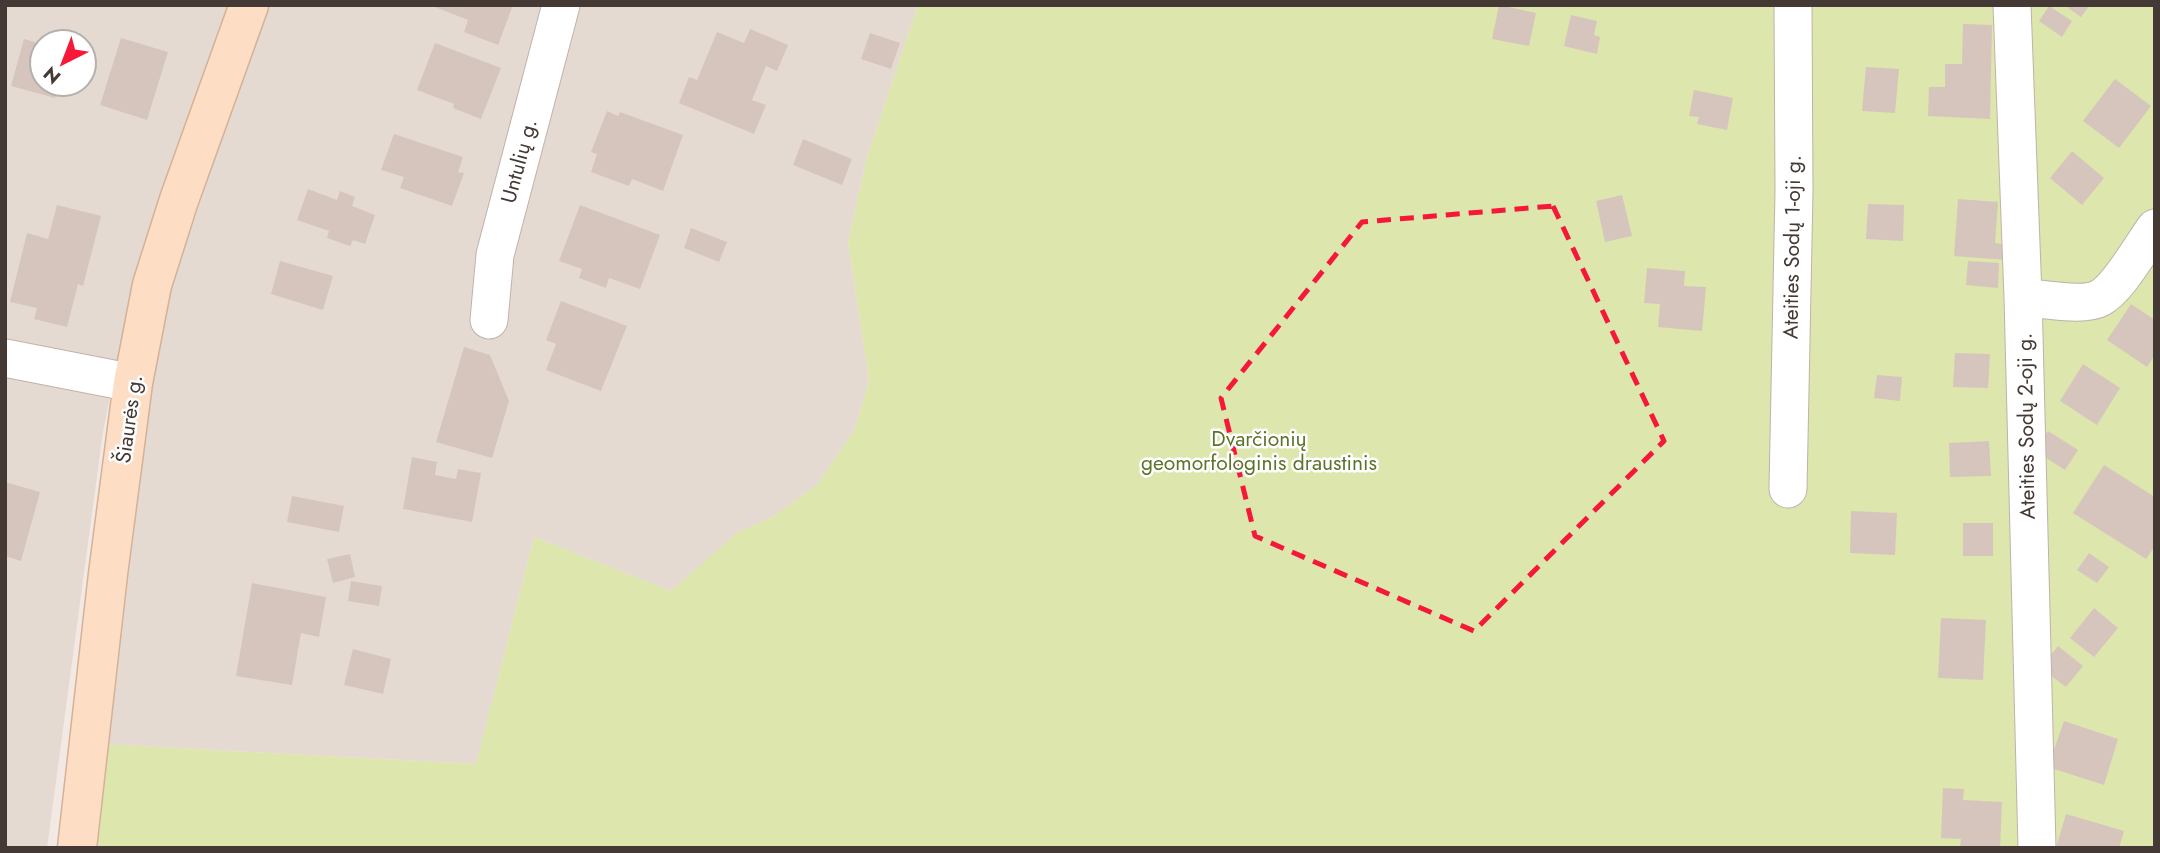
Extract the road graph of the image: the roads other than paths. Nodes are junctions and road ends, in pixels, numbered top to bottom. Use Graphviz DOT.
graph roads {
  1 [pos="249,5"];
  2 [pos="561,5"];
  3 [pos="1793,5"];
  4 [pos="2011,5"];
  5 [pos="2155,228"];
  6 [pos="2023,297"];
  7 [pos="489,320"];
  8 [pos="5,358"];
  9 [pos="134,383"];
  10 [pos="1788,489"];
  11 [pos="78,848"];
  12 [pos="2037,848"];
  1 -- 9 [label="main road, Šiaurės g."];
  2 -- 7 [label="street, Untulių g."];
  3 -- 10 [label="street, Ateities Sodų 1-oji g."];
  4 -- 6 [label="street, Ateities Sodų 2-oji g."];
  5 -- 6 [label="street"];
  6 -- 12 [label="street, Ateities Sodų 2-oji g."];
  8 -- 9 [label="street"];
  9 -- 11 [label="main road, Šiaurės g."];
}
